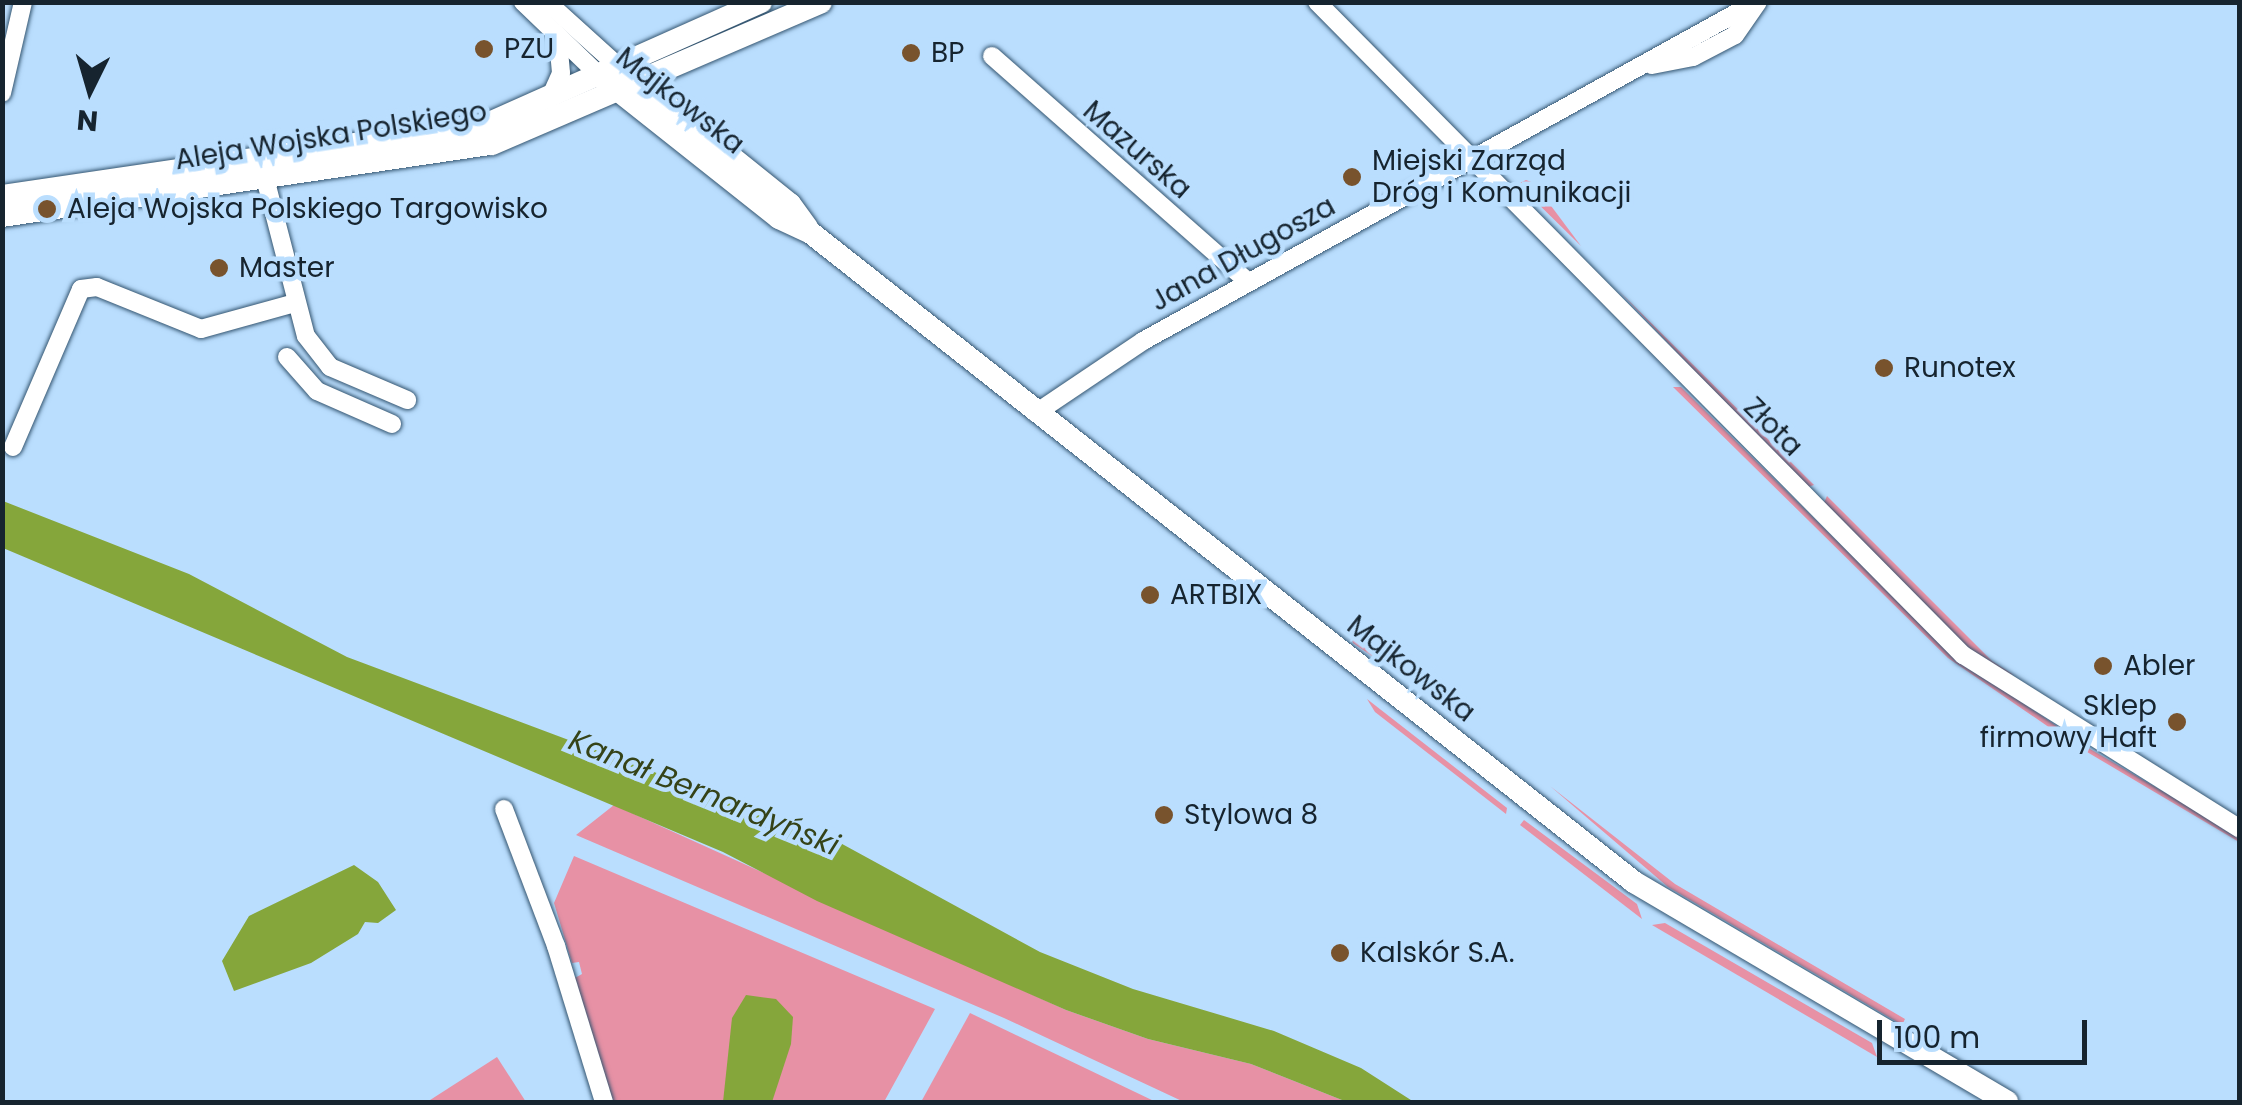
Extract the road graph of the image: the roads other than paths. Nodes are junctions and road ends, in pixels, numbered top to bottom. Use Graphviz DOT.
graph roads {
  1 [pos="23,2"];
  2 [pos="523,2"];
  3 [pos="547,2"];
  4 [pos="762,2"];
  5 [pos="821,2"];
  6 [pos="1317,2"];
  7 [pos="1757,2"];
  8 [pos="558,41"];
  9 [pos="992,56"];
  10 [pos="619,79"];
  11 [pos="2,93"];
  12 [pos="548,102"];
  13 [pos="1473,158"];
  14 [pos="266,178"];
  15 [pos="2,196"];
  16 [pos="2,216"];
  17 [pos="1248,282"];
  18 [pos="295,303"];
  19 [pos="287,357"];
  20 [pos="330,367"];
  21 [pos="317,391"];
  22 [pos="408,400"];
  23 [pos="1036,413"];
  24 [pos="392,424"];
  25 [pos="13,447"];
  26 [pos="504,809"];
  27 [pos="2240,829"];
  28 [pos="604,1102"];
  29 [pos="2007,1102"];
  1 -- 11 [label="street"];
  2 -- 8 [label="street, Majkowska"];
  3 -- 10 [label="street, Majkowska"];
  4 -- 10 [label="main road, Aleja Wojska Polskiego"];
  5 -- 10 [label="main road, Aleja Wojska Polskiego"];
  6 -- 13 [label="street, Złota"];
  7 -- 13 [label="street, Jana Długosza"];
  8 -- 10 [label="street, Majkowska"];
  8 -- 12 [label="street"];
  9 -- 17 [label="street, Mazurska"];
  10 -- 12 [label="main road, Aleja Wojska Polskiego"];
  10 -- 14 [label="main road, Aleja Wojska Polskiego"];
  10 -- 23 [label="main road, Majkowska"];
  12 -- 15 [label="main road, Aleja Wojska Polskiego"];
  13 -- 17 [label="street, Jana Długosza"];
  13 -- 27 [label="street, Złota"];
  14 -- 16 [label="main road, Aleja Wojska Polskiego"];
  14 -- 18 [label="street"];
  17 -- 23 [label="street, Jana Długosza"];
  18 -- 20 [label="street"];
  18 -- 25 [label="street"];
  19 -- 21 [label="street"];
  20 -- 21 [label="street"];
  20 -- 22 [label="street"];
  21 -- 24 [label="street"];
  23 -- 29 [label="main road, Majkowska"];
  26 -- 28 [label="street"];
}
